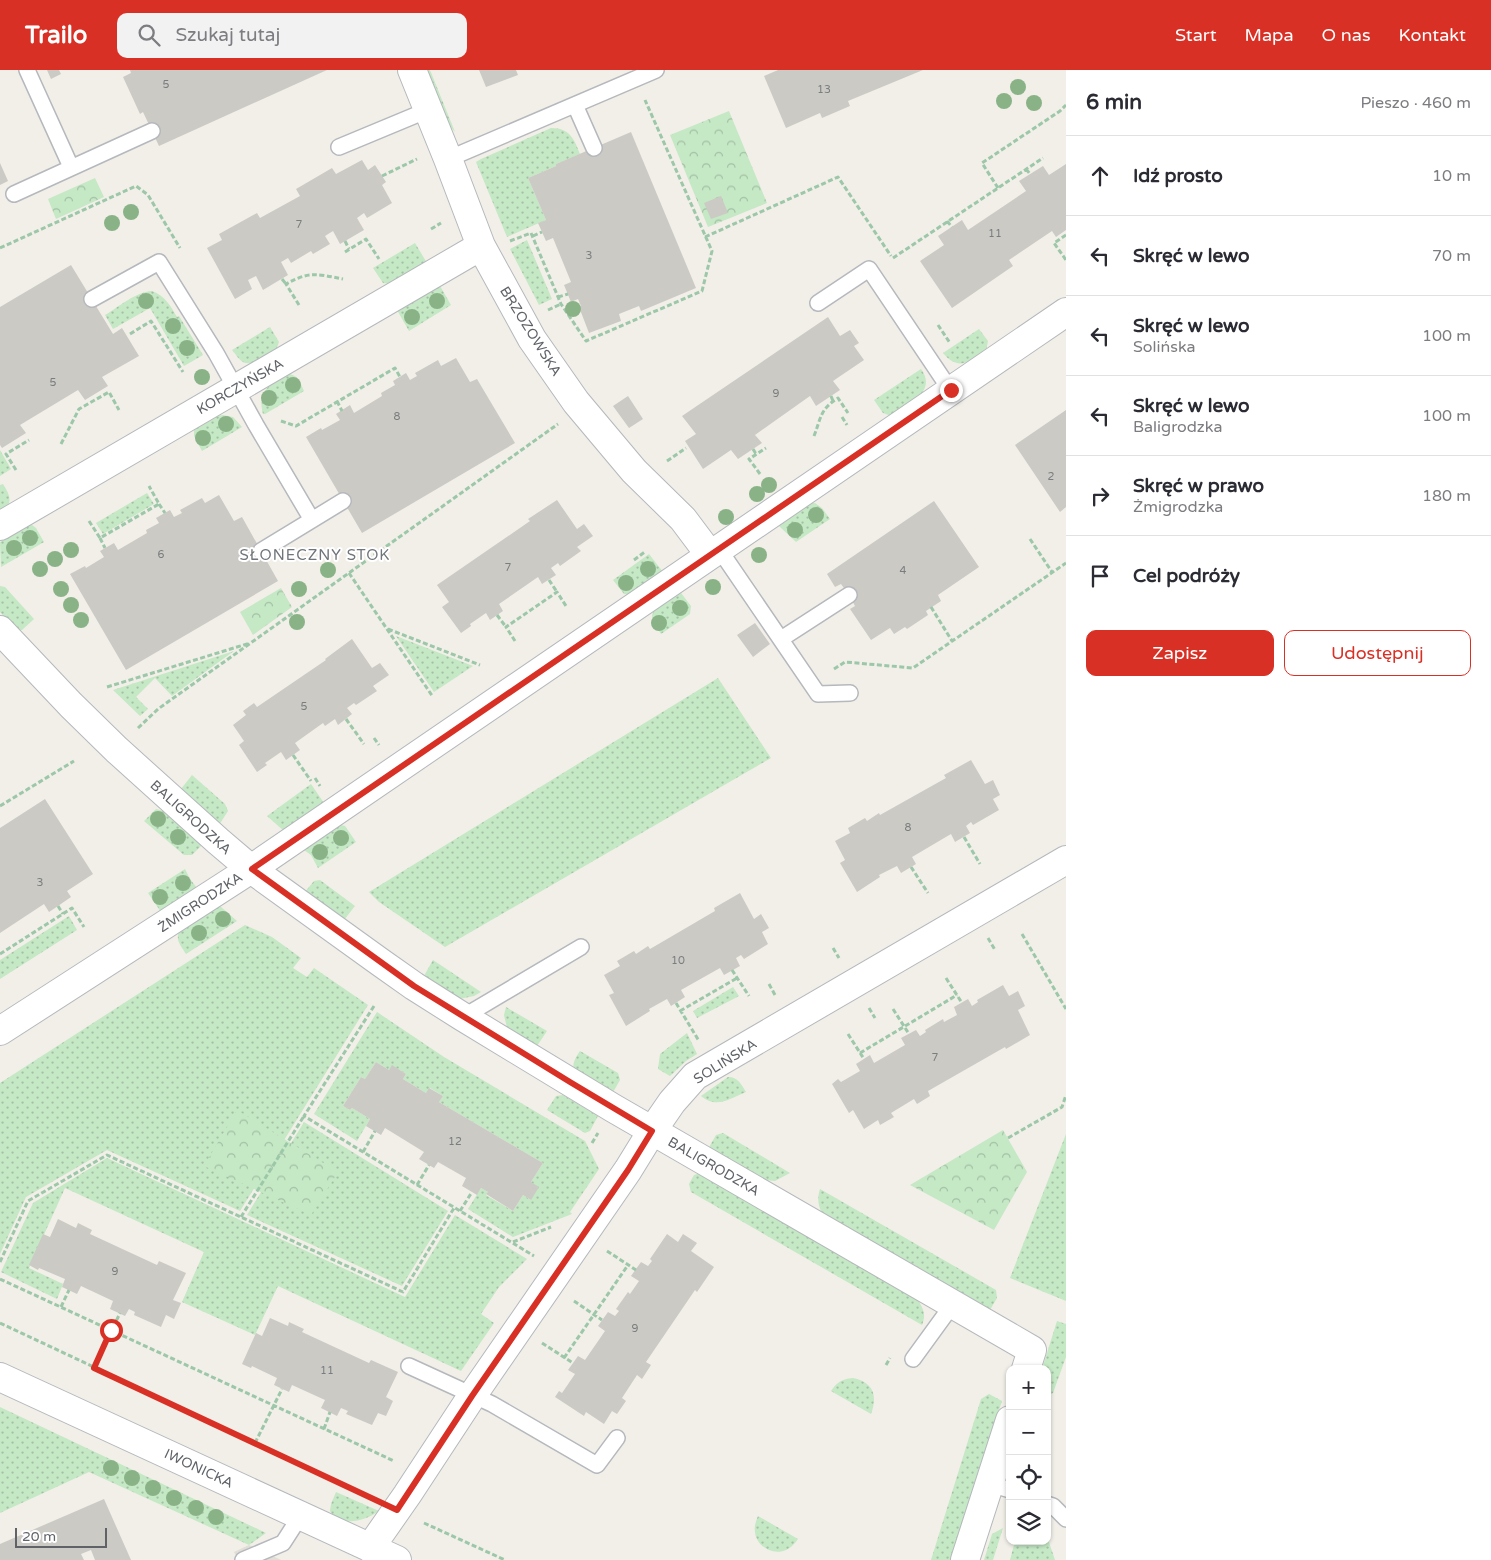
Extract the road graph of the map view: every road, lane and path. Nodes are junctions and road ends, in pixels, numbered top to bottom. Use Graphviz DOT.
graph roads {
  1 [pos="26,70"];
  2 [pos="412,70"];
  3 [pos="656,70"];
  4 [pos="643,95"];
  5 [pos="575,105"];
  6 [pos="1066,106"];
  7 [pos="428,110"];
  8 [pos="152,131"];
  9 [pos="339,147"];
  10 [pos="594,148"];
  11 [pos="435,158"];
  12 [pos="1043,158"];
  13 [pos="72,167"];
  14 [pos="1026,169"];
  15 [pos="1030,174"];
  16 [pos="382,176"];
  17 [pos="998,188"];
  18 [pos="14,194"];
  19 [pos="948,221"];
  20 [pos="868,222"];
  21 [pos="442,223"];
  22 [pos="952,227"];
  23 [pos="431,229"];
  24 [pos="542,232"];
  25 [pos="1066,235"];
  26 [pos="533,236"];
  27 [pos="706,237"];
  28 [pos="514,239"];
  29 [pos="345,241"];
  30 [pos="481,246"];
  31 [pos="0,248"];
  32 [pos="349,249"];
  33 [pos="182,252"];
  34 [pos="345,252"];
  35 [pos="893,258"];
  36 [pos="379,259"];
  37 [pos="1066,260"];
  38 [pos="282,279"];
  39 [pos="343,279"];
  40 [pos="286,284"];
  41 [pos="568,294"];
  42 [pos="558,297"];
  43 [pos="92,299"];
  44 [pos="818,304"];
  45 [pos="299,305"];
  46 [pos="1066,312"];
  47 [pos="130,334"];
  48 [pos="183,372"];
  49 [pos="400,377"];
  50 [pos="104,389"];
  51 [pos="236,389"];
  52 [pos="951,390"];
  53 [pos="106,393"];
  54 [pos="831,396"];
  55 [pos="337,401"];
  56 [pos="834,401"];
  57 [pos="119,410"];
  58 [pos="342,411"];
  59 [pos="848,413"];
  60 [pos="278,420"];
  61 [pos="560,422"];
  62 [pos="814,436"];
  63 [pos="29,440"];
  64 [pos="61,444"];
  65 [pos="7,445"];
  66 [pos="686,448"];
  67 [pos="766,448"];
  68 [pos="753,449"];
  69 [pos="12,450"];
  70 [pos="676,454"];
  71 [pos="756,454"];
  72 [pos="16,470"];
  73 [pos="760,474"];
  74 [pos="149,486"];
  75 [pos="343,501"];
  76 [pos="159,504"];
  77 [pos="165,513"];
  78 [pos="312,520"];
  79 [pos="89,521"];
  80 [pos="0,526"];
  81 [pos="100,538"];
  82 [pos="1030,539"];
  83 [pos="105,548"];
  84 [pos="261,551"];
  85 [pos="646,551"];
  86 [pos="715,552"];
  87 [pos="634,560"];
  88 [pos="1066,563"];
  89 [pos="349,572"];
  90 [pos="1052,572"];
  91 [pos="549,580"];
  92 [pos="557,592"];
  93 [pos="849,595"];
  94 [pos="566,606"];
  95 [pos="931,608"];
  96 [pos="497,615"];
  97 [pos="506,627"];
  98 [pos="387,629"];
  99 [pos="0,630"];
  100 [pos="781,639"];
  101 [pos="515,641"];
  102 [pos="953,641"];
  103 [pos="253,642"];
  104 [pos="480,665"];
  105 [pos="812,684"];
  106 [pos="107,687"];
  107 [pos="850,693"];
  108 [pos="433,697"];
  109 [pos="346,719"];
  110 [pos="364,744"];
  111 [pos="117,750"];
  112 [pos="293,755"];
  113 [pos="74,761"];
  114 [pos="311,780"];
  115 [pos="0,806"];
  116 [pos="964,836"];
  117 [pos="1066,860"];
  118 [pos="980,864"];
  119 [pos="911,867"];
  120 [pos="252,869"];
  121 [pos="928,893"];
  122 [pos="58,906"];
  123 [pos="63,914"];
  124 [pos="84,927"];
  125 [pos="1022,934"];
  126 [pos="581,947"];
  127 [pos="0,954"];
  128 [pos="732,970"];
  129 [pos="737,978"];
  130 [pos="946,978"];
  131 [pos="957,995"];
  132 [pos="749,996"];
  133 [pos="676,1003"];
  134 [pos="962,1003"];
  135 [pos="374,1006"];
  136 [pos="893,1008"];
  137 [pos="1066,1009"];
  138 [pos="680,1011"];
  139 [pos="463,1017"];
  140 [pos="685,1018"];
  141 [pos="904,1026"];
  142 [pos="0,1031"];
  143 [pos="848,1034"];
  144 [pos="909,1034"];
  145 [pos="860,1053"];
  146 [pos="864,1059"];
  147 [pos="1066,1095"];
  148 [pos="304,1116"];
  149 [pos="375,1131"];
  150 [pos="652,1131"];
  151 [pos="1008,1138"];
  152 [pos="363,1152"];
  153 [pos="429,1165"];
  154 [pos="417,1185"];
  155 [pos="472,1192"];
  156 [pos="454,1208"];
  157 [pos="460,1211"];
  158 [pos="241,1217"];
  159 [pos="555,1226"];
  160 [pos="513,1242"];
  161 [pos="606,1251"];
  162 [pos="528,1252"];
  163 [pos="0,1262"];
  164 [pos="628,1265"];
  165 [pos="636,1270"];
  166 [pos="0,1279"];
  167 [pos="69,1290"];
  168 [pos="953,1304"];
  169 [pos="61,1307"];
  170 [pos="584,1307"];
  171 [pos="120,1313"];
  172 [pos="594,1314"];
  173 [pos="602,1320"];
  174 [pos="0,1324"];
  175 [pos="111,1330"];
  176 [pos="548,1347"];
  177 [pos="564,1358"];
  178 [pos="912,1359"];
  179 [pos="573,1363"];
  180 [pos="1027,1365"];
  181 [pos="409,1366"];
  182 [pos="94,1368"];
  183 [pos="0,1377"];
  184 [pos="282,1389"];
  185 [pos="472,1396"];
  186 [pos="273,1406"];
  187 [pos="330,1412"];
  188 [pos="324,1429"];
  189 [pos="617,1438"];
  190 [pos="255,1443"];
  191 [pos="1006,1447"];
  192 [pos="398,1463"];
  193 [pos="1000,1487"];
  194 [pos="1051,1505"];
  195 [pos="397,1510"];
  196 [pos="301,1516"];
  197 [pos="1066,1519"];
  198 [pos="370,1548"];
  199 [pos="243,1560"];
  200 [pos="397,1560"];
  201 [pos="505,1560"];
  202 [pos="965,1560"];
  1 -- 13 [label="lane"];
  2 -- 7 [label="street, BRZOZOWSKA"];
  3 -- 5 [label="lane"];
  4 -- 27 [label="path"];
  5 -- 10 [label="lane"];
  5 -- 11 [label="lane"];
  6 -- 17 [label="path"];
  7 -- 9 [label="lane"];
  7 -- 11 [label="street, BRZOZOWSKA"];
  8 -- 13 [label="lane"];
  11 -- 16 [label="path"];
  11 -- 30 [label="street, BRZOZOWSKA"];
  12 -- 14 [label="path"];
  13 -- 18 [label="lane"];
  14 -- 15 [label="path"];
  14 -- 17 [label="path"];
  17 -- 19 [label="path"];
  19 -- 22 [label="path"];
  19 -- 35 [label="path"];
  20 -- 27 [label="path"];
  21 -- 23 [label="path"];
  24 -- 26 [label="path"];
  25 -- 37 [label="path"];
  26 -- 28 [label="path"];
  26 -- 42 [label="path"];
  27 -- 42 [label="path"];
  29 -- 32 [label="path"];
  30 -- 51 [label="street, KORCZYŃSKA"];
  30 -- 86 [label="street, BRZOZOWSKA"];
  31 -- 33 [label="path"];
  32 -- 34 [label="path"];
  32 -- 36 [label="path"];
  38 -- 40 [label="path"];
  39 -- 40 [label="path"];
  40 -- 45 [label="path"];
  41 -- 42 [label="path"];
  43 -- 51 [label="lane"];
  44 -- 52 [label="lane"];
  46 -- 52 [label="street, ŻMIGRODZKA"];
  47 -- 48 [label="path"];
  49 -- 55 [label="path"];
  50 -- 53 [label="path"];
  51 -- 78 [label="lane"];
  51 -- 80 [label="street, KORCZYŃSKA"];
  52 -- 86 [label="street, ŻMIGRODZKA"];
  53 -- 57 [label="path"];
  53 -- 64 [label="path"];
  54 -- 56 [label="path"];
  55 -- 58 [label="path"];
  55 -- 60 [label="path"];
  56 -- 59 [label="path"];
  56 -- 62 [label="path"];
  61 -- 89 [label="path"];
  63 -- 69 [label="path"];
  65 -- 69 [label="path"];
  66 -- 70 [label="path"];
  67 -- 71 [label="path"];
  68 -- 71 [label="path"];
  69 -- 72 [label="path"];
  71 -- 73 [label="path"];
  74 -- 76 [label="path"];
  75 -- 78 [label="lane"];
  76 -- 77 [label="path"];
  76 -- 81 [label="path"];
  78 -- 84 [label="lane"];
  79 -- 81 [label="path"];
  81 -- 83 [label="path"];
  82 -- 90 [label="path"];
  85 -- 87 [label="path"];
  86 -- 100 [label="lane"];
  86 -- 120 [label="street, ŻMIGRODZKA"];
  88 -- 90 [label="path"];
  89 -- 98 [label="path"];
  89 -- 103 [label="path"];
  90 -- 102 [label="path"];
  91 -- 92 [label="path"];
  92 -- 94 [label="path"];
  92 -- 97 [label="path"];
  93 -- 100 [label="lane"];
  95 -- 102 [label="path"];
  96 -- 97 [label="path"];
  97 -- 101 [label="path"];
  98 -- 104 [label="path"];
  98 -- 108 [label="path"];
  99 -- 111 [label="street, BALIGRODZKA"];
  100 -- 105 [label="lane"];
  102 -- 105 [label="path"];
  103 -- 106 [label="path"];
  103 -- 111 [label="path"];
  105 -- 107 [label="lane"];
  109 -- 110 [label="path"];
  111 -- 120 [label="street, BALIGRODZKA"];
  112 -- 114 [label="path"];
  113 -- 115 [label="path"];
  116 -- 118 [label="path"];
  117 -- 150 [label="street, SOLIŃSKA"];
  119 -- 121 [label="path"];
  120 -- 139 [label="street, BALIGRODZKA"];
  120 -- 142 [label="street, ŻMIGRODZKA"];
  122 -- 123 [label="path"];
  123 -- 124 [label="path"];
  123 -- 127 [label="path"];
  125 -- 137 [label="path"];
  126 -- 139 [label="lane"];
  128 -- 129 [label="path"];
  129 -- 132 [label="path"];
  129 -- 138 [label="path"];
  130 -- 131 [label="path"];
  131 -- 134 [label="path"];
  131 -- 141 [label="path"];
  133 -- 138 [label="path"];
  135 -- 148 [label="path"];
  136 -- 141 [label="path"];
  138 -- 140 [label="path"];
  139 -- 150 [label="street, BALIGRODZKA"];
  141 -- 144 [label="path"];
  141 -- 145 [label="path"];
  143 -- 145 [label="path"];
  145 -- 146 [label="path"];
  147 -- 151 [label="path"];
  148 -- 152 [label="path"];
  148 -- 158 [label="path"];
  149 -- 152 [label="path"];
  150 -- 168 [label="street, BALIGRODZKA"];
  150 -- 185 [label="street, SOLIŃSKA"];
  152 -- 154 [label="path"];
  153 -- 154 [label="path"];
  154 -- 156 [label="path"];
  155 -- 157 [label="path"];
  156 -- 157 [label="path"];
  156 -- 158 [label="path"];
  157 -- 160 [label="path"];
  158 -- 163 [label="path"];
  159 -- 160 [label="path"];
  160 -- 162 [label="path"];
  161 -- 164 [label="path"];
  164 -- 165 [label="path"];
  164 -- 172 [label="path"];
  166 -- 169 [label="path"];
  167 -- 169 [label="path"];
  168 -- 178 [label="lane"];
  168 -- 180 [label="street, BALIGRODZKA"];
  169 -- 175 [label="path"];
  170 -- 172 [label="path"];
  171 -- 175 [label="path"];
  172 -- 173 [label="path"];
  172 -- 177 [label="path"];
  174 -- 182 [label="path"];
  175 -- 182 [label="path"];
  175 -- 186 [label="path"];
  176 -- 177 [label="path"];
  177 -- 179 [label="path"];
  181 -- 185 [label="lane"];
  182 -- 190 [label="path"];
  183 -- 196 [label="street, IWONICKA"];
  184 -- 186 [label="path"];
  185 -- 189 [label="lane"];
  185 -- 195 [label="street, SOLIŃSKA"];
  186 -- 188 [label="path"];
  186 -- 190 [label="path"];
  187 -- 188 [label="path"];
  188 -- 192 [label="path"];
  190 -- 195 [label="path"];
  191 -- 193 [label="street"];
  193 -- 202 [label="street"];
  194 -- 197 [label="lane"];
  195 -- 198 [label="street, SOLIŃSKA"];
  195 -- 201 [label="path"];
  196 -- 198 [label="street, IWONICKA"];
  196 -- 199 [label="lane"];
  198 -- 200 [label="street, IWONICKA"];
}
